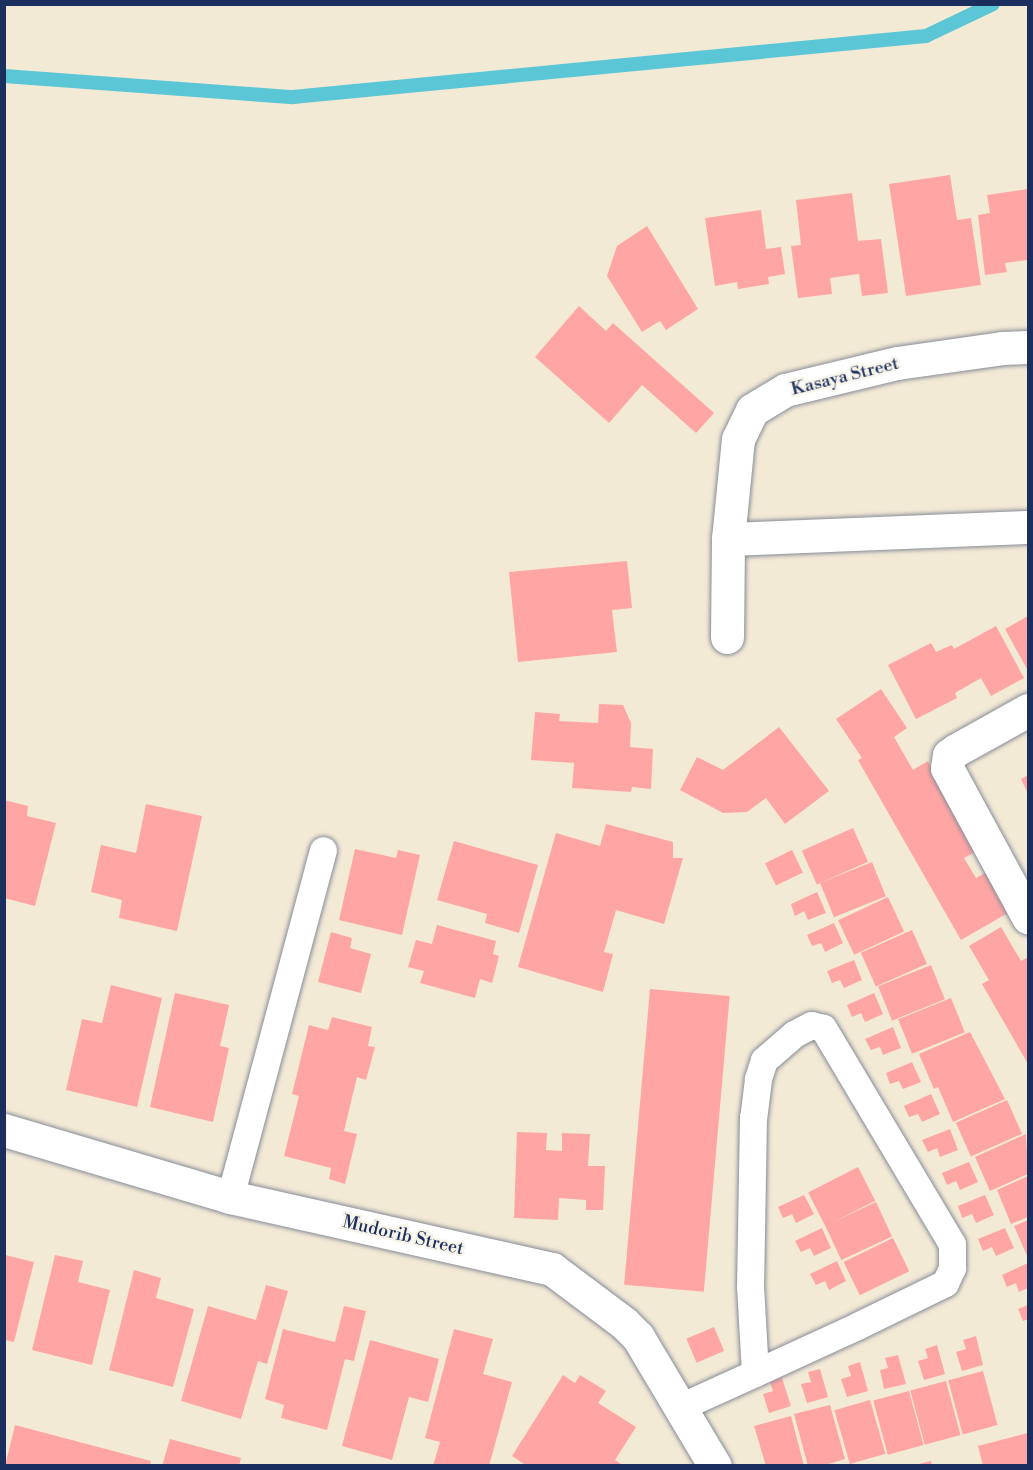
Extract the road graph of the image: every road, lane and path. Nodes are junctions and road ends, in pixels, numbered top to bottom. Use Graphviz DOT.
graph roads {
  1 [pos="1029,347"];
  2 [pos="1029,526"];
  3 [pos="728,539"];
  4 [pos="728,637"];
  5 [pos="1029,710"];
  6 [pos="323,850"];
  7 [pos="1029,917"];
  8 [pos="4,1130"];
  9 [pos="230,1197"];
  10 [pos="755,1373"];
  11 [pos="680,1407"];
  12 [pos="715,1466"];
  1 -- 3 [label="street, Kasaya Street"];
  2 -- 3 [label="street"];
  3 -- 4 [label="street, Kasaya Street"];
  5 -- 7 [label="street"];
  6 -- 9 [label="lane"];
  8 -- 9 [label="street, Mudorib Street"];
  9 -- 11 [label="street, Mudorib Street"];
  10 -- 10 [label="lane"];
  10 -- 11 [label="lane"];
  11 -- 12 [label="street, Mudorib Street"];
}
